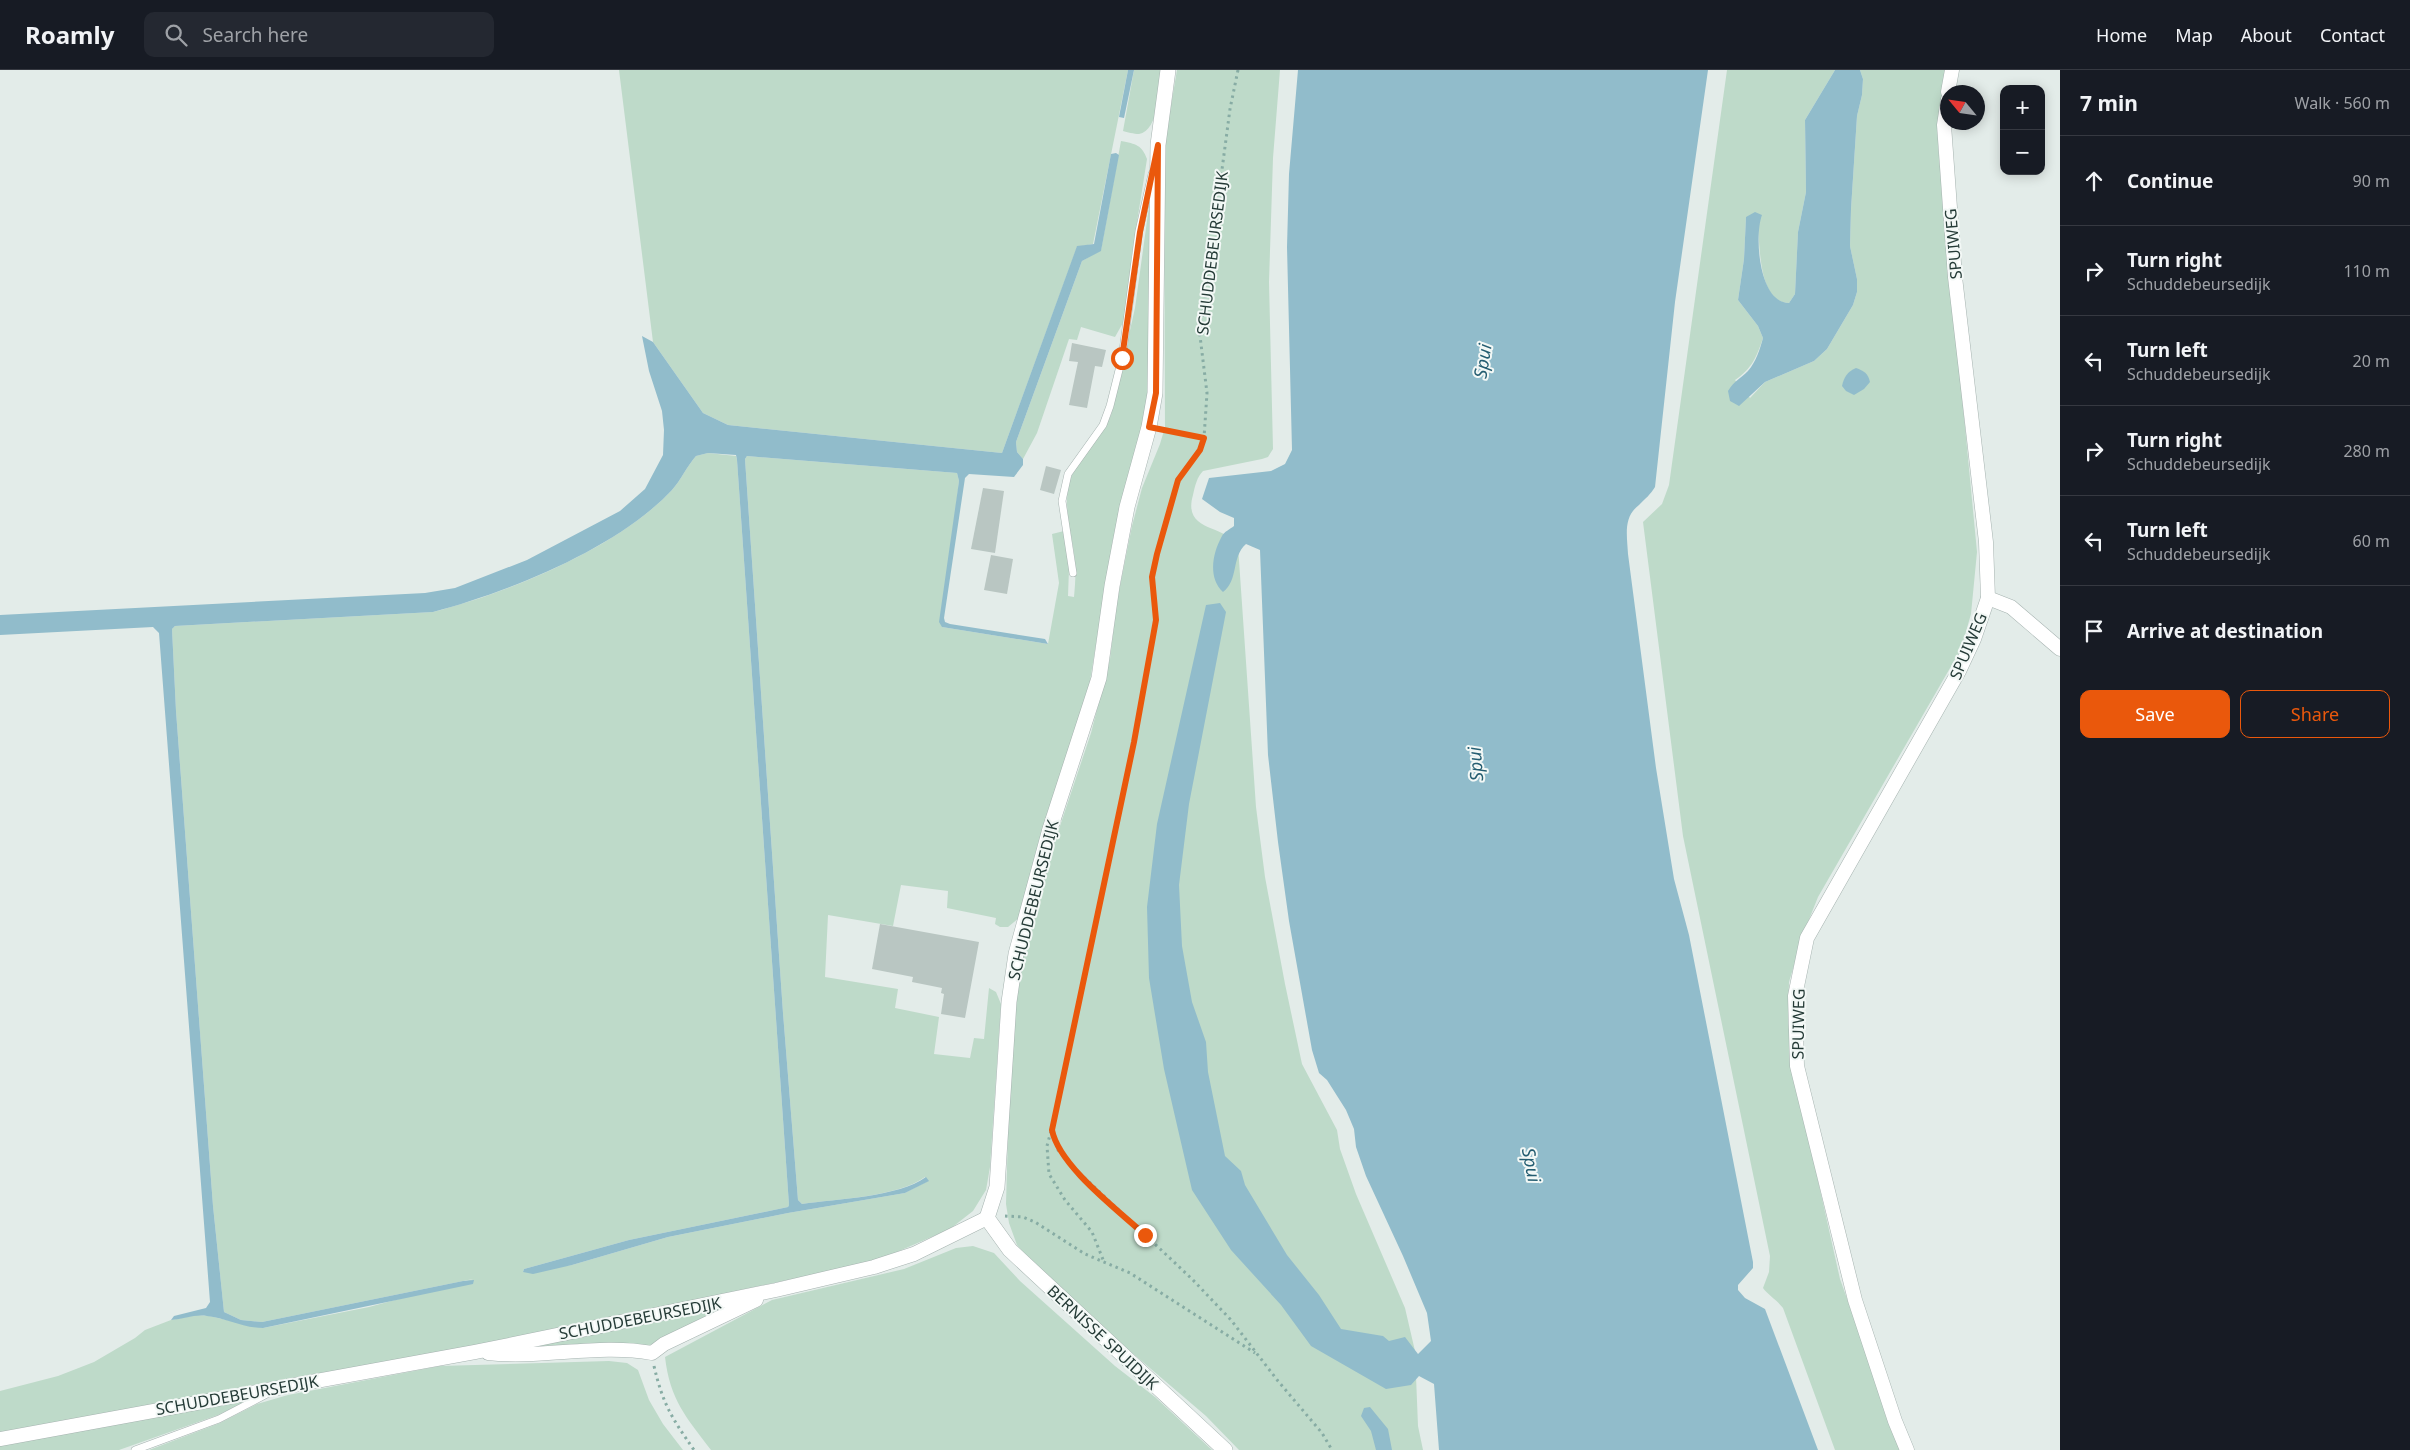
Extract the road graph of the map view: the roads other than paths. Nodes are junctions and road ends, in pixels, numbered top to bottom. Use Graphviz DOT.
graph roads {
  1 [pos="1168,70"];
  2 [pos="1952,70"];
  3 [pos="1949,85"];
  4 [pos="1944,130"];
  5 [pos="1158,145"];
  6 [pos="1073,573"];
  7 [pos="1988,598"];
  8 [pos="2060,648"];
  9 [pos="988,1218"];
  10 [pos="776,1290"];
  11 [pos="475,1352"];
  12 [pos="283,1386"];
  13 [pos="0,1439"];
  14 [pos="136,1450"];
  15 [pos="1225,1450"];
  16 [pos="1907,1450"];
  1 -- 5 [label="street, SCHUDDEBEURSEDIJK"];
  2 -- 3 [label="street"];
  4 -- 7 [label="street, SPUIWEG"];
  5 -- 6 [label="lane"];
  5 -- 9 [label="street, SCHUDDEBEURSEDIJK"];
  7 -- 8 [label="street, SPUIWEG"];
  7 -- 16 [label="street, SPUIWEG"];
  9 -- 10 [label="street, SCHUDDEBEURSEDIJK"];
  9 -- 15 [label="street, BERNISSE SPUIDIJK"];
  10 -- 11 [label="street, SCHUDDEBEURSEDIJK"];
  10 -- 11 [label="street, SCHUDDEBEURSEDIJK"];
  11 -- 12 [label="street, SCHUDDEBEURSEDIJK"];
  12 -- 13 [label="street, SCHUDDEBEURSEDIJK"];
  12 -- 14 [label="lane"];
}
